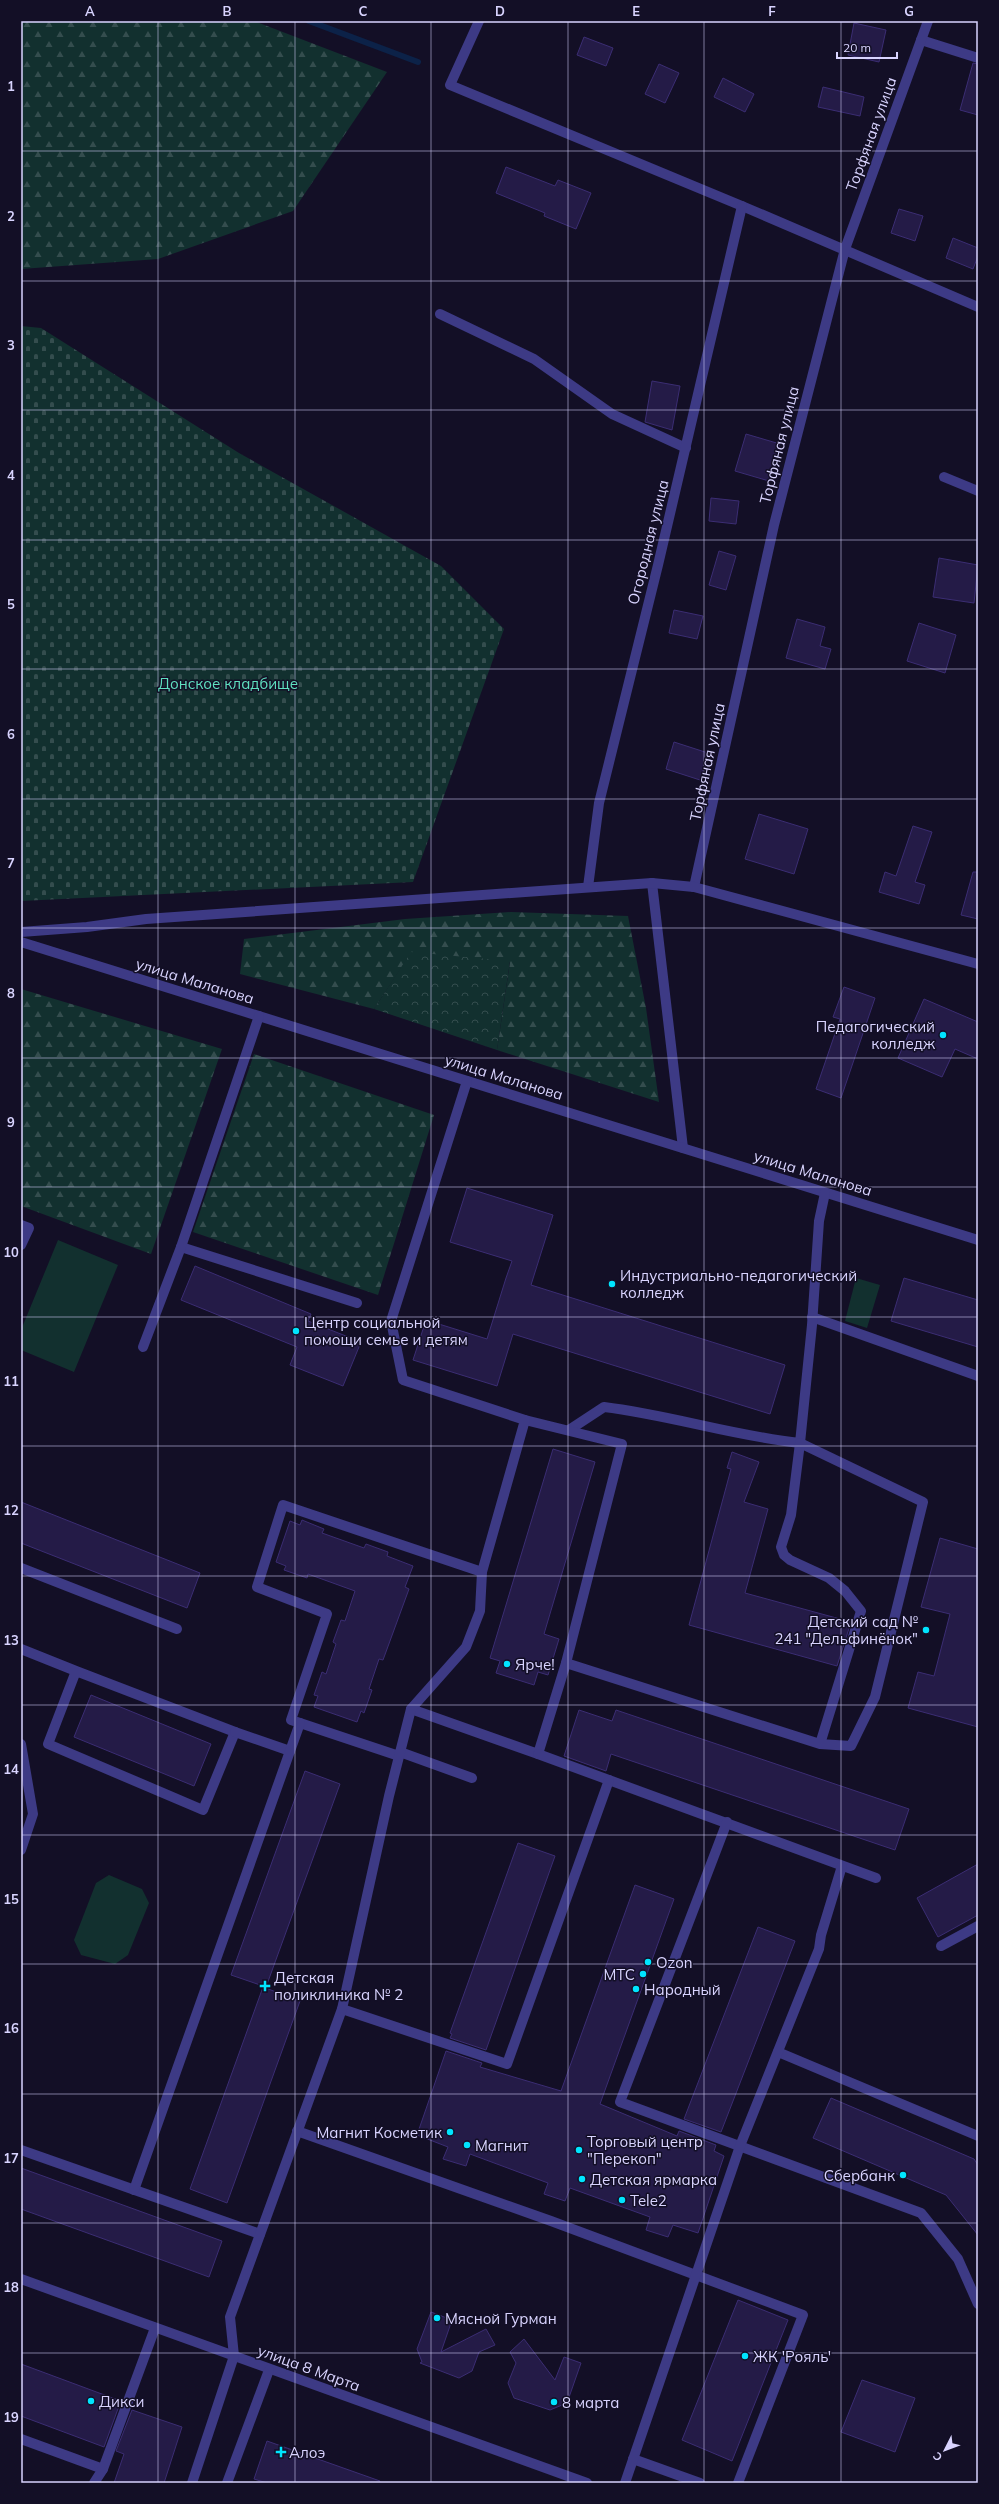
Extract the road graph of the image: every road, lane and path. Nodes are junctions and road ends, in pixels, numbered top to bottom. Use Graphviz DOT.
graph roads {
  1 [pos="479,21"];
  2 [pos="928,21"];
  3 [pos="921,40"];
  4 [pos="978,58"];
  5 [pos="742,206"];
  6 [pos="845,249"];
  7 [pos="978,307"];
  8 [pos="440,314"];
  9 [pos="686,448"];
  10 [pos="944,477"];
  11 [pos="978,491"];
  12 [pos="652,883"];
  13 [pos="588,887"];
  14 [pos="694,887"];
  15 [pos="21,932"];
  16 [pos="21,942"];
  17 [pos="978,964"];
  18 [pos="259,1016"];
  19 [pos="467,1081"];
  20 [pos="683,1148"];
  21 [pos="825,1193"];
  22 [pos="21,1225"];
  23 [pos="978,1240"];
  24 [pos="21,1246"];
  25 [pos="181,1247"];
  26 [pos="357,1303"];
  27 [pos="812,1317"];
  28 [pos="143,1348"];
  29 [pos="978,1376"];
  30 [pos="526,1420"];
  31 [pos="569,1430"];
  32 [pos="800,1443"];
  33 [pos="21,1568"];
  34 [pos="482,1572"];
  35 [pos="177,1629"];
  36 [pos="21,1649"];
  37 [pos="566,1663"];
  38 [pos="76,1671"];
  39 [pos="411,1709"];
  40 [pos="300,1723"];
  41 [pos="236,1732"];
  42 [pos="21,1744"];
  43 [pos="820,1744"];
  44 [pos="290,1750"];
  45 [pos="400,1754"];
  46 [pos="538,1754"];
  47 [pos="472,1778"];
  48 [pos="609,1780"];
  49 [pos="727,1822"];
  50 [pos="21,1850"];
  51 [pos="842,1866"];
  52 [pos="876,1878"];
  53 [pos="978,1926"];
  54 [pos="941,1946"];
  55 [pos="342,2009"];
  56 [pos="778,2052"];
  57 [pos="297,2131"];
  58 [pos="978,2136"];
  59 [pos="740,2146"];
  60 [pos="21,2150"];
  61 [pos="134,2190"];
  62 [pos="260,2234"];
  63 [pos="695,2276"];
  64 [pos="21,2279"];
  65 [pos="978,2304"];
  66 [pos="155,2328"];
  67 [pos="234,2356"];
  68 [pos="269,2370"];
  69 [pos="21,2439"];
  70 [pos="633,2459"];
  71 [pos="103,2469"];
  72 [pos="94,2483"];
  73 [pos="192,2483"];
  74 [pos="227,2483"];
  75 [pos="587,2483"];
  76 [pos="625,2483"];
  77 [pos="700,2483"];
  78 [pos="738,2483"];
  1 -- 5 [label="street"];
  2 -- 3 [label="street, Торфяная улица"];
  3 -- 4 [label="street"];
  3 -- 6 [label="street, Торфяная улица"];
  5 -- 6 [label="street"];
  5 -- 9 [label="street, Огородная улица"];
  6 -- 7 [label="street"];
  6 -- 14 [label="street, Торфяная улица"];
  8 -- 9 [label="street"];
  9 -- 13 [label="street, Огородная улица"];
  10 -- 11 [label="street"];
  12 -- 13 [label="street"];
  12 -- 14 [label="street"];
  12 -- 20 [label="street"];
  13 -- 15 [label="street"];
  14 -- 17 [label="street"];
  16 -- 18 [label="street, улица Маланова"];
  18 -- 19 [label="street, улица Маланова"];
  18 -- 25 [label="street"];
  19 -- 20 [label="street, улица Маланова"];
  19 -- 30 [label="street"];
  20 -- 21 [label="street, улица Маланова"];
  21 -- 23 [label="street, улица Маланова"];
  21 -- 27 [label="street"];
  22 -- 24 [label="street"];
  25 -- 26 [label="street"];
  25 -- 28 [label="street"];
  27 -- 29 [label="street"];
  27 -- 32 [label="street"];
  30 -- 31 [label="street"];
  30 -- 34 [label="street"];
  31 -- 32 [label="street"];
  31 -- 37 [label="street"];
  32 -- 43 [label="street"];
  32 -- 43 [label="street"];
  33 -- 35 [label="street"];
  34 -- 39 [label="street"];
  34 -- 40 [label="street"];
  36 -- 38 [label="street"];
  37 -- 43 [label="street"];
  37 -- 46 [label="street"];
  38 -- 41 [label="street"];
  38 -- 41 [label="street"];
  39 -- 45 [label="street"];
  39 -- 46 [label="street"];
  40 -- 44 [label="street"];
  40 -- 45 [label="street"];
  41 -- 44 [label="street"];
  42 -- 50 [label="street"];
  44 -- 61 [label="street"];
  45 -- 47 [label="street"];
  45 -- 55 [label="street"];
  46 -- 48 [label="street"];
  48 -- 49 [label="street"];
  48 -- 55 [label="street"];
  49 -- 51 [label="street"];
  49 -- 59 [label="street"];
  51 -- 52 [label="street"];
  51 -- 56 [label="street"];
  53 -- 54 [label="street"];
  55 -- 57 [label="street"];
  56 -- 58 [label="street"];
  56 -- 59 [label="street"];
  57 -- 62 [label="street"];
  57 -- 63 [label="street"];
  59 -- 63 [label="street"];
  59 -- 65 [label="street"];
  60 -- 61 [label="street"];
  61 -- 62 [label="street"];
  62 -- 67 [label="street"];
  63 -- 70 [label="street"];
  63 -- 78 [label="street"];
  64 -- 66 [label="street, улица 8 Марта"];
  66 -- 67 [label="street, улица 8 Марта"];
  66 -- 71 [label="street"];
  67 -- 68 [label="street, улица 8 Марта"];
  67 -- 73 [label="street"];
  68 -- 74 [label="street"];
  68 -- 75 [label="street, улица 8 Марта"];
  69 -- 71 [label="street"];
  70 -- 76 [label="street"];
  70 -- 77 [label="street"];
  71 -- 72 [label="street"];
}
